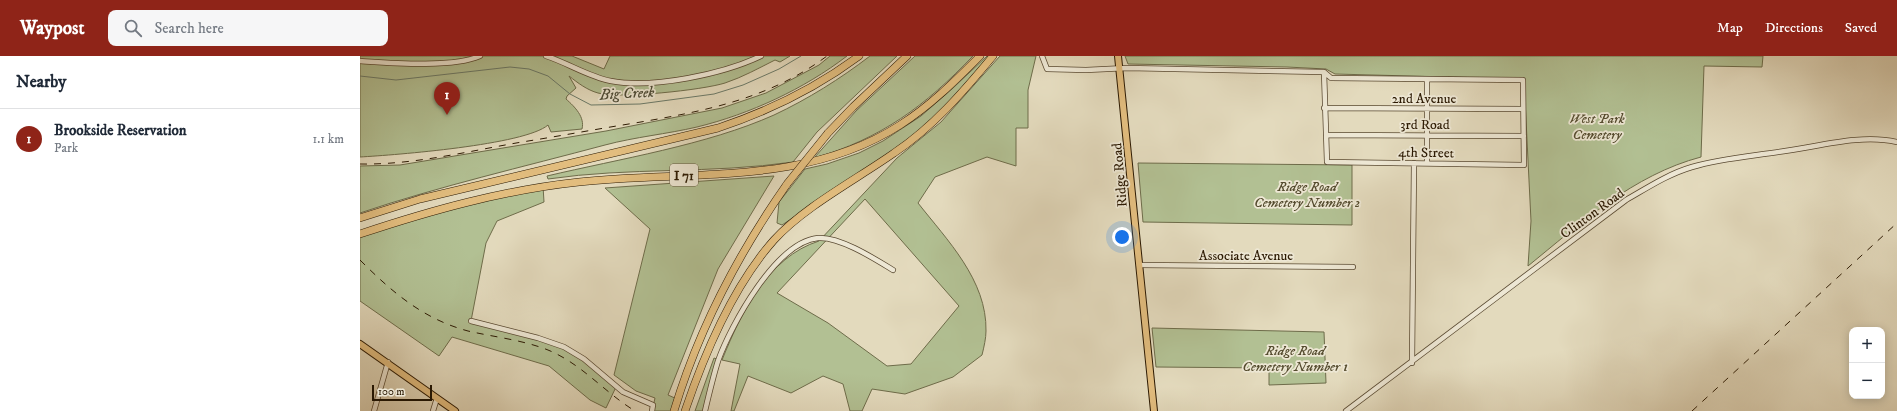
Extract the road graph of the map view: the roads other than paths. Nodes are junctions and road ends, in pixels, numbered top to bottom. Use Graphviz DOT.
graph roads {
  1 [pos="480,56"];
  2 [pos="546,56"];
  3 [pos="760,56"];
  4 [pos="859,56"];
  5 [pos="907,56"];
  6 [pos="980,56"];
  7 [pos="993,56"];
  8 [pos="1042,56"];
  9 [pos="1118,56"];
  10 [pos="360,61"];
  11 [pos="1120,69"];
  12 [pos="1324,72"];
  13 [pos="1427,80"];
  14 [pos="1324,108"];
  15 [pos="1523,109"];
  16 [pos="1426,110"];
  17 [pos="1326,135"];
  18 [pos="1426,135"];
  19 [pos="1524,136"];
  20 [pos="1897,142"];
  21 [pos="1414,163"];
  22 [pos="1427,163"];
  23 [pos="475,186"];
  24 [pos="360,218"];
  25 [pos="360,222"];
  26 [pos="360,234"];
  27 [pos="1139,265"];
  28 [pos="1353,267"];
  29 [pos="893,270"];
  30 [pos="471,321"];
  31 [pos="360,344"];
  32 [pos="388,362"];
  33 [pos="1412,363"];
  34 [pos="437,398"];
  35 [pos="374,411"];
  36 [pos="433,411"];
  37 [pos="455,411"];
  38 [pos="652,411"];
  39 [pos="674,411"];
  40 [pos="685,411"];
  41 [pos="705,411"];
  42 [pos="1154,411"];
  43 [pos="1346,411"];
  1 -- 10 [label="street"];
  2 -- 3 [label="street"];
  4 -- 23 [label="highway"];
  5 -- 39 [label="highway, bridge"];
  6 -- 26 [label="highway, I 71"];
  7 -- 40 [label="highway"];
  8 -- 11 [label="street"];
  9 -- 11 [label="main road, Ridge Road"];
  11 -- 12 [label="street"];
  11 -- 27 [label="main road, Ridge Road"];
  12 -- 13 [label="street"];
  12 -- 14 [label="street"];
  13 -- 15 [label="street"];
  13 -- 16 [label="street"];
  14 -- 16 [label="street, 2nd Avenue"];
  14 -- 17 [label="street"];
  15 -- 16 [label="street, 2nd Avenue"];
  15 -- 19 [label="street"];
  16 -- 18 [label="street"];
  17 -- 18 [label="street, 3rd Road"];
  17 -- 21 [label="street, 4th Street"];
  18 -- 19 [label="street, 3rd Road"];
  18 -- 22 [label="street"];
  19 -- 22 [label="street, 4th Street"];
  20 -- 33 [label="street, Clinton Road"];
  21 -- 22 [label="street, 4th Street"];
  21 -- 33 [label="street"];
  23 -- 24 [label="highway"];
  23 -- 25 [label="highway"];
  27 -- 28 [label="street, Associate Avenue"];
  27 -- 42 [label="main road, Ridge Road"];
  29 -- 41 [label="street"];
  30 -- 38 [label="street"];
  31 -- 32 [label="main road"];
  32 -- 34 [label="main road"];
  32 -- 35 [label="street"];
  33 -- 43 [label="street, Clinton Road"];
  34 -- 36 [label="street"];
  34 -- 37 [label="main road"];
}
